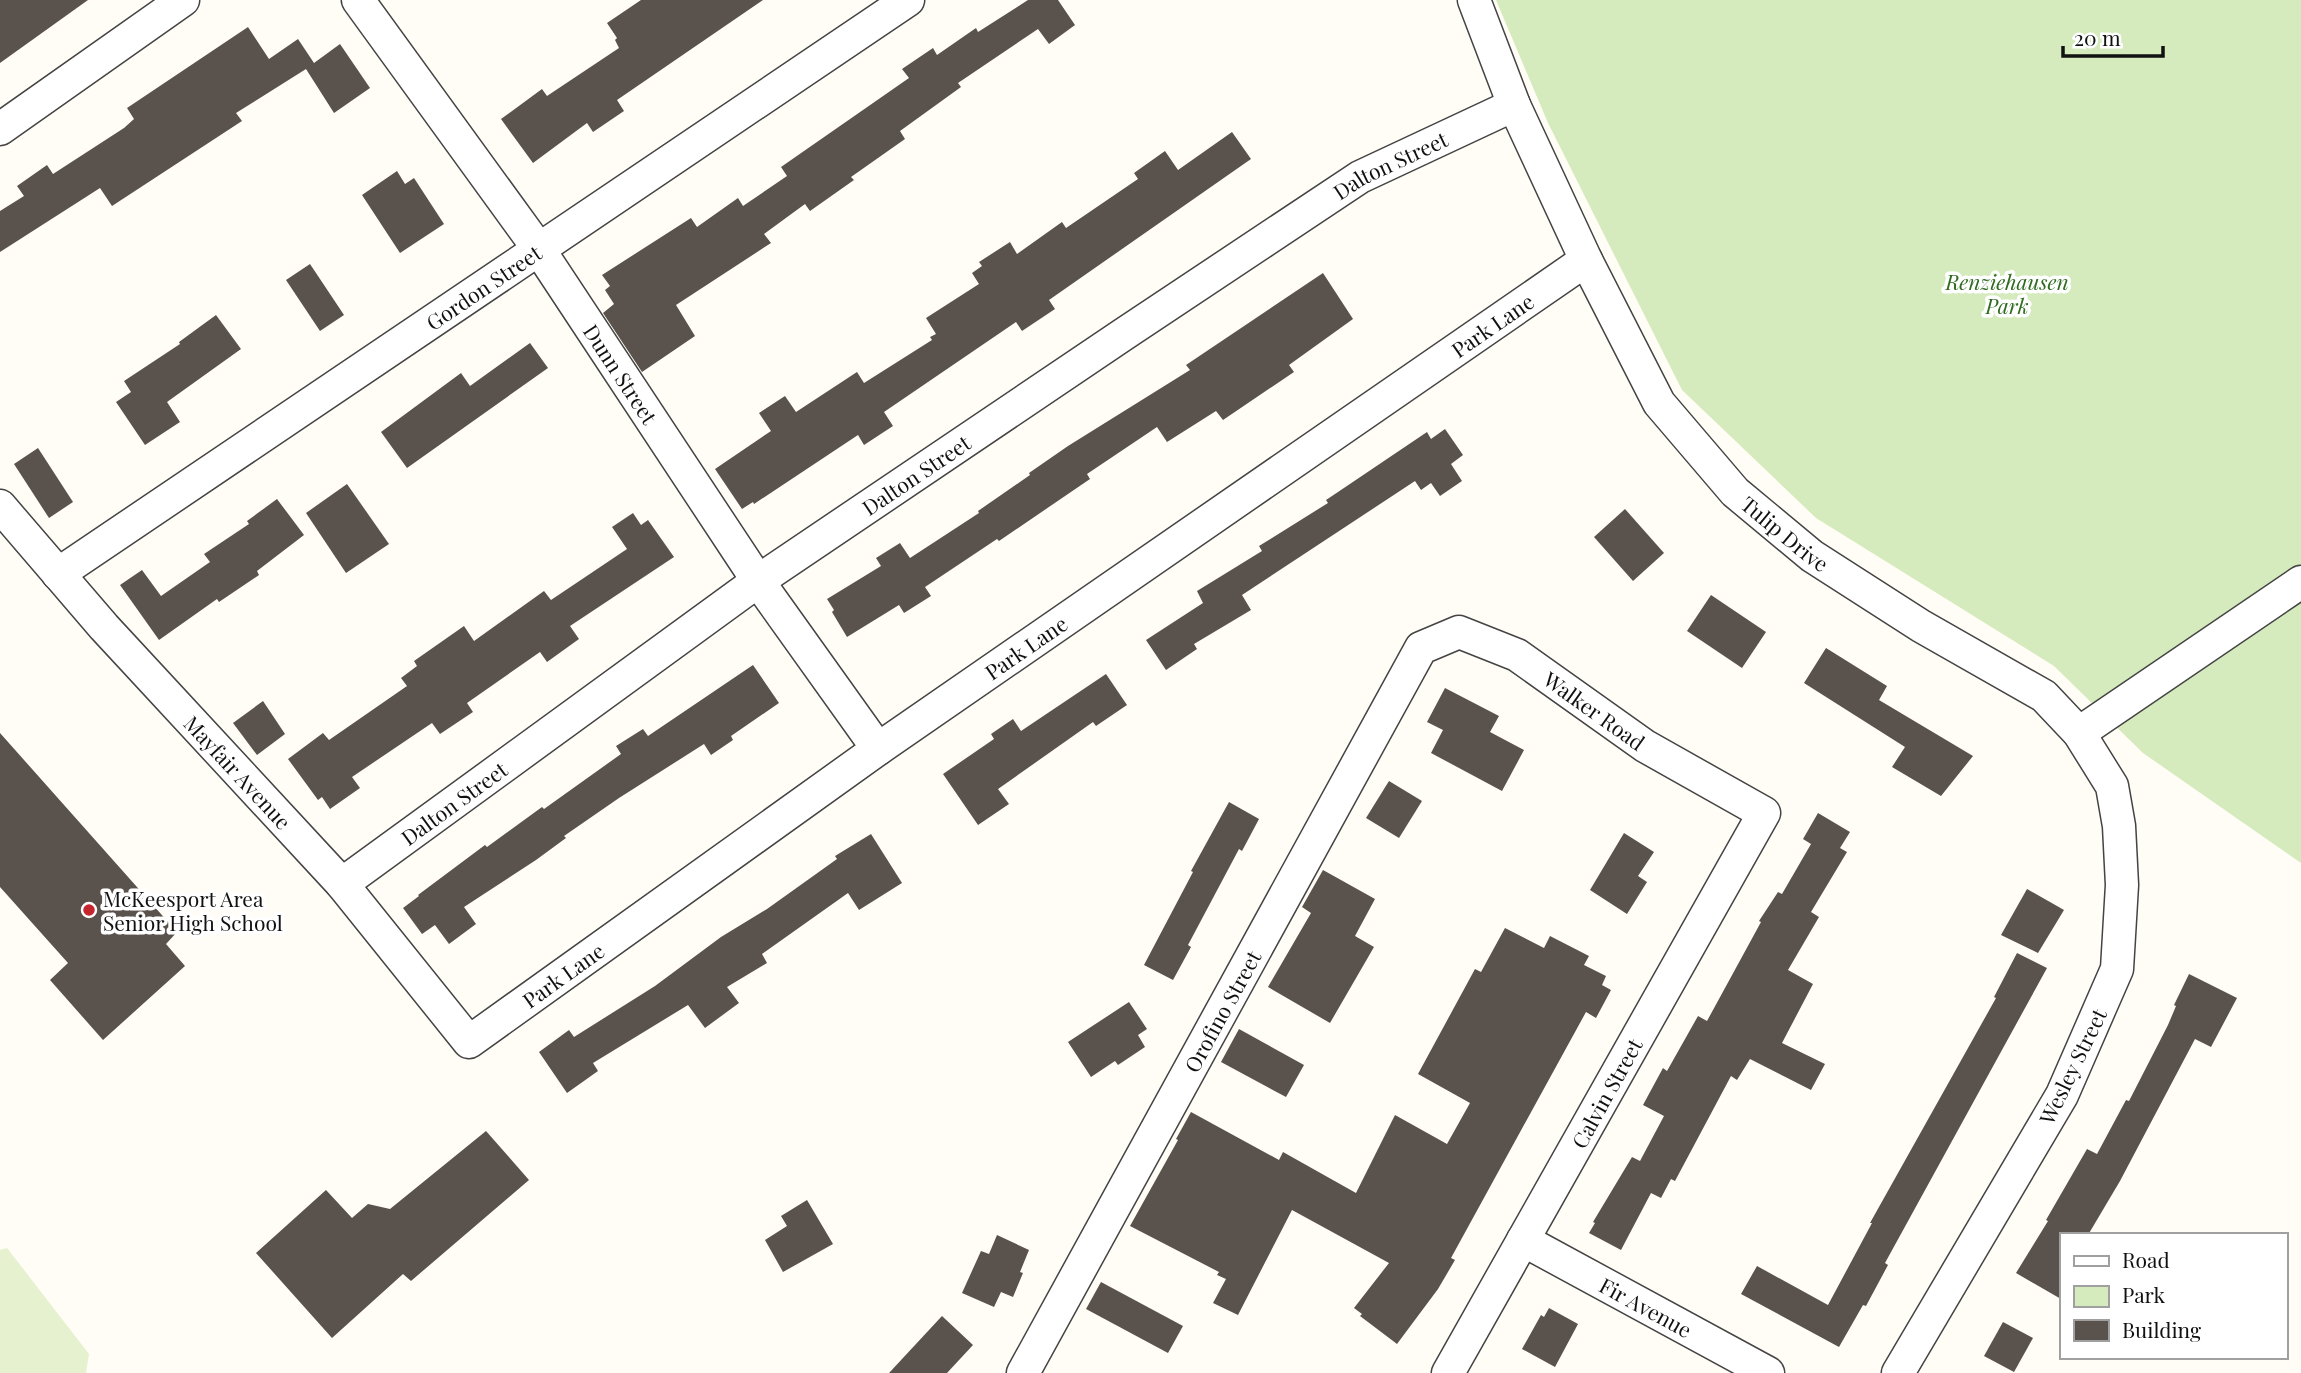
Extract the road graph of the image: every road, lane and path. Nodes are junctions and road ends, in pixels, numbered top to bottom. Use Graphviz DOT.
graph roads {
  1 [pos="183,0"];
  2 [pos="358,0"];
  3 [pos="908,0"];
  4 [pos="1474,0"];
  5 [pos="1514,105"];
  6 [pos="0,129"];
  7 [pos="538,248"];
  8 [pos="1586,260"];
  9 [pos="0,506"];
  10 [pos="58,574"];
  11 [pos="758,581"];
  12 [pos="2301,582"];
  13 [pos="1420,648"];
  14 [pos="2079,733"];
  15 [pos="878,749"];
  16 [pos="1764,813"];
  17 [pos="342,884"];
  18 [pos="469,1042"];
  19 [pos="1523,1240"];
  20 [pos="1023,1373"];
  21 [pos="1448,1373"];
  22 [pos="1768,1373"];
  23 [pos="1898,1373"];
  1 -- 6 [label="street"];
  2 -- 7 [label="street, Dunn Street"];
  3 -- 7 [label="street, Gordon Street"];
  4 -- 5 [label="street, Tulip Drive"];
  5 -- 8 [label="street, Tulip Drive"];
  5 -- 11 [label="street, Dalton Street"];
  7 -- 10 [label="street, Gordon Street"];
  7 -- 11 [label="street, Dunn Street"];
  8 -- 14 [label="street, Tulip Drive"];
  8 -- 15 [label="street, Park Lane"];
  9 -- 10 [label="street, Mayfair Avenue"];
  10 -- 17 [label="street, Mayfair Avenue"];
  11 -- 15 [label="street, Dunn Street"];
  11 -- 17 [label="street, Dalton Street"];
  12 -- 14 [label="street"];
  13 -- 16 [label="street, Walker Road"];
  13 -- 20 [label="street, Orofino Street"];
  14 -- 23 [label="street, Wesley Street"];
  15 -- 18 [label="street, Park Lane"];
  16 -- 19 [label="street, Calvin Street"];
  17 -- 18 [label="street, Mayfair Avenue"];
  19 -- 21 [label="street, Calvin Street"];
  19 -- 22 [label="street, Fir Avenue"];
}
